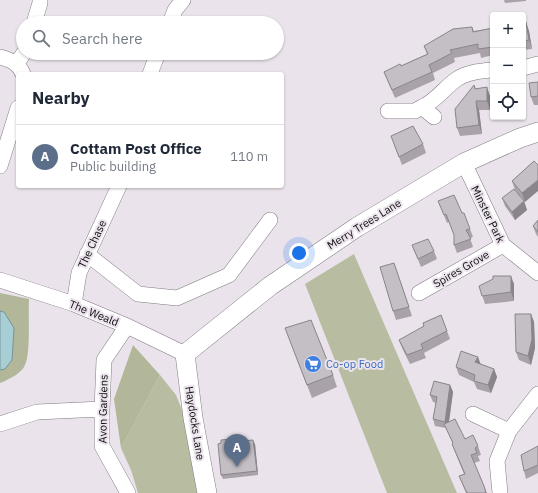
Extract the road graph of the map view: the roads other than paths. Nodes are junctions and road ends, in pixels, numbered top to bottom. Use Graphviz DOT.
graph roads {
  1 [pos="40,0"];
  2 [pos="183,0"];
  3 [pos="36,16"];
  4 [pos="173,16"];
  5 [pos="0,57"];
  6 [pos="155,60"];
  7 [pos="21,64"];
  8 [pos="538,64"];
  9 [pos="526,67"];
  10 [pos="490,70"];
  11 [pos="151,72"];
  12 [pos="422,107"];
  13 [pos="388,111"];
  14 [pos="16,114"];
  15 [pos="434,117"];
  16 [pos="538,132"];
  17 [pos="0,163"];
  18 [pos="464,163"];
  19 [pos="118,188"];
  20 [pos="270,220"];
  21 [pos="503,246"];
  22 [pos="87,254"];
  23 [pos="538,273"];
  24 [pos="0,280"];
  25 [pos="419,293"];
  26 [pos="74,304"];
  27 [pos="127,326"];
  28 [pos="185,354"];
  29 [pos="538,394"];
  30 [pos="102,410"];
  31 [pos="473,414"];
  32 [pos="0,424"];
  33 [pos="509,431"];
  34 [pos="128,493"];
  35 [pos="207,493"];
  36 [pos="500,493"];
  1 -- 3 [label="street"];
  2 -- 4 [label="street"];
  5 -- 7 [label="street"];
  6 -- 11 [label="street"];
  8 -- 9 [label="street"];
  10 -- 12 [label="street"];
  12 -- 13 [label="street"];
  12 -- 15 [label="street"];
  14 -- 17 [label="street"];
  16 -- 18 [label="street, Merry Trees Lane"];
  18 -- 21 [label="street, Minster Park"];
  18 -- 28 [label="street, Merry Trees Lane"];
  19 -- 22 [label="street, The Chase"];
  20 -- 22 [label="street"];
  21 -- 23 [label="street, Minster Park"];
  21 -- 25 [label="street, Spires Grove"];
  22 -- 26 [label="street, The Chase"];
  24 -- 26 [label="street, The Weald"];
  26 -- 27 [label="street, The Weald"];
  27 -- 28 [label="street, The Weald"];
  27 -- 30 [label="street, Avon Gardens"];
  28 -- 35 [label="street, Haydocks Lane"];
  29 -- 33 [label="street"];
  30 -- 32 [label="street"];
  30 -- 34 [label="street, Avon Gardens"];
  31 -- 33 [label="street"];
  33 -- 36 [label="street"];
}
